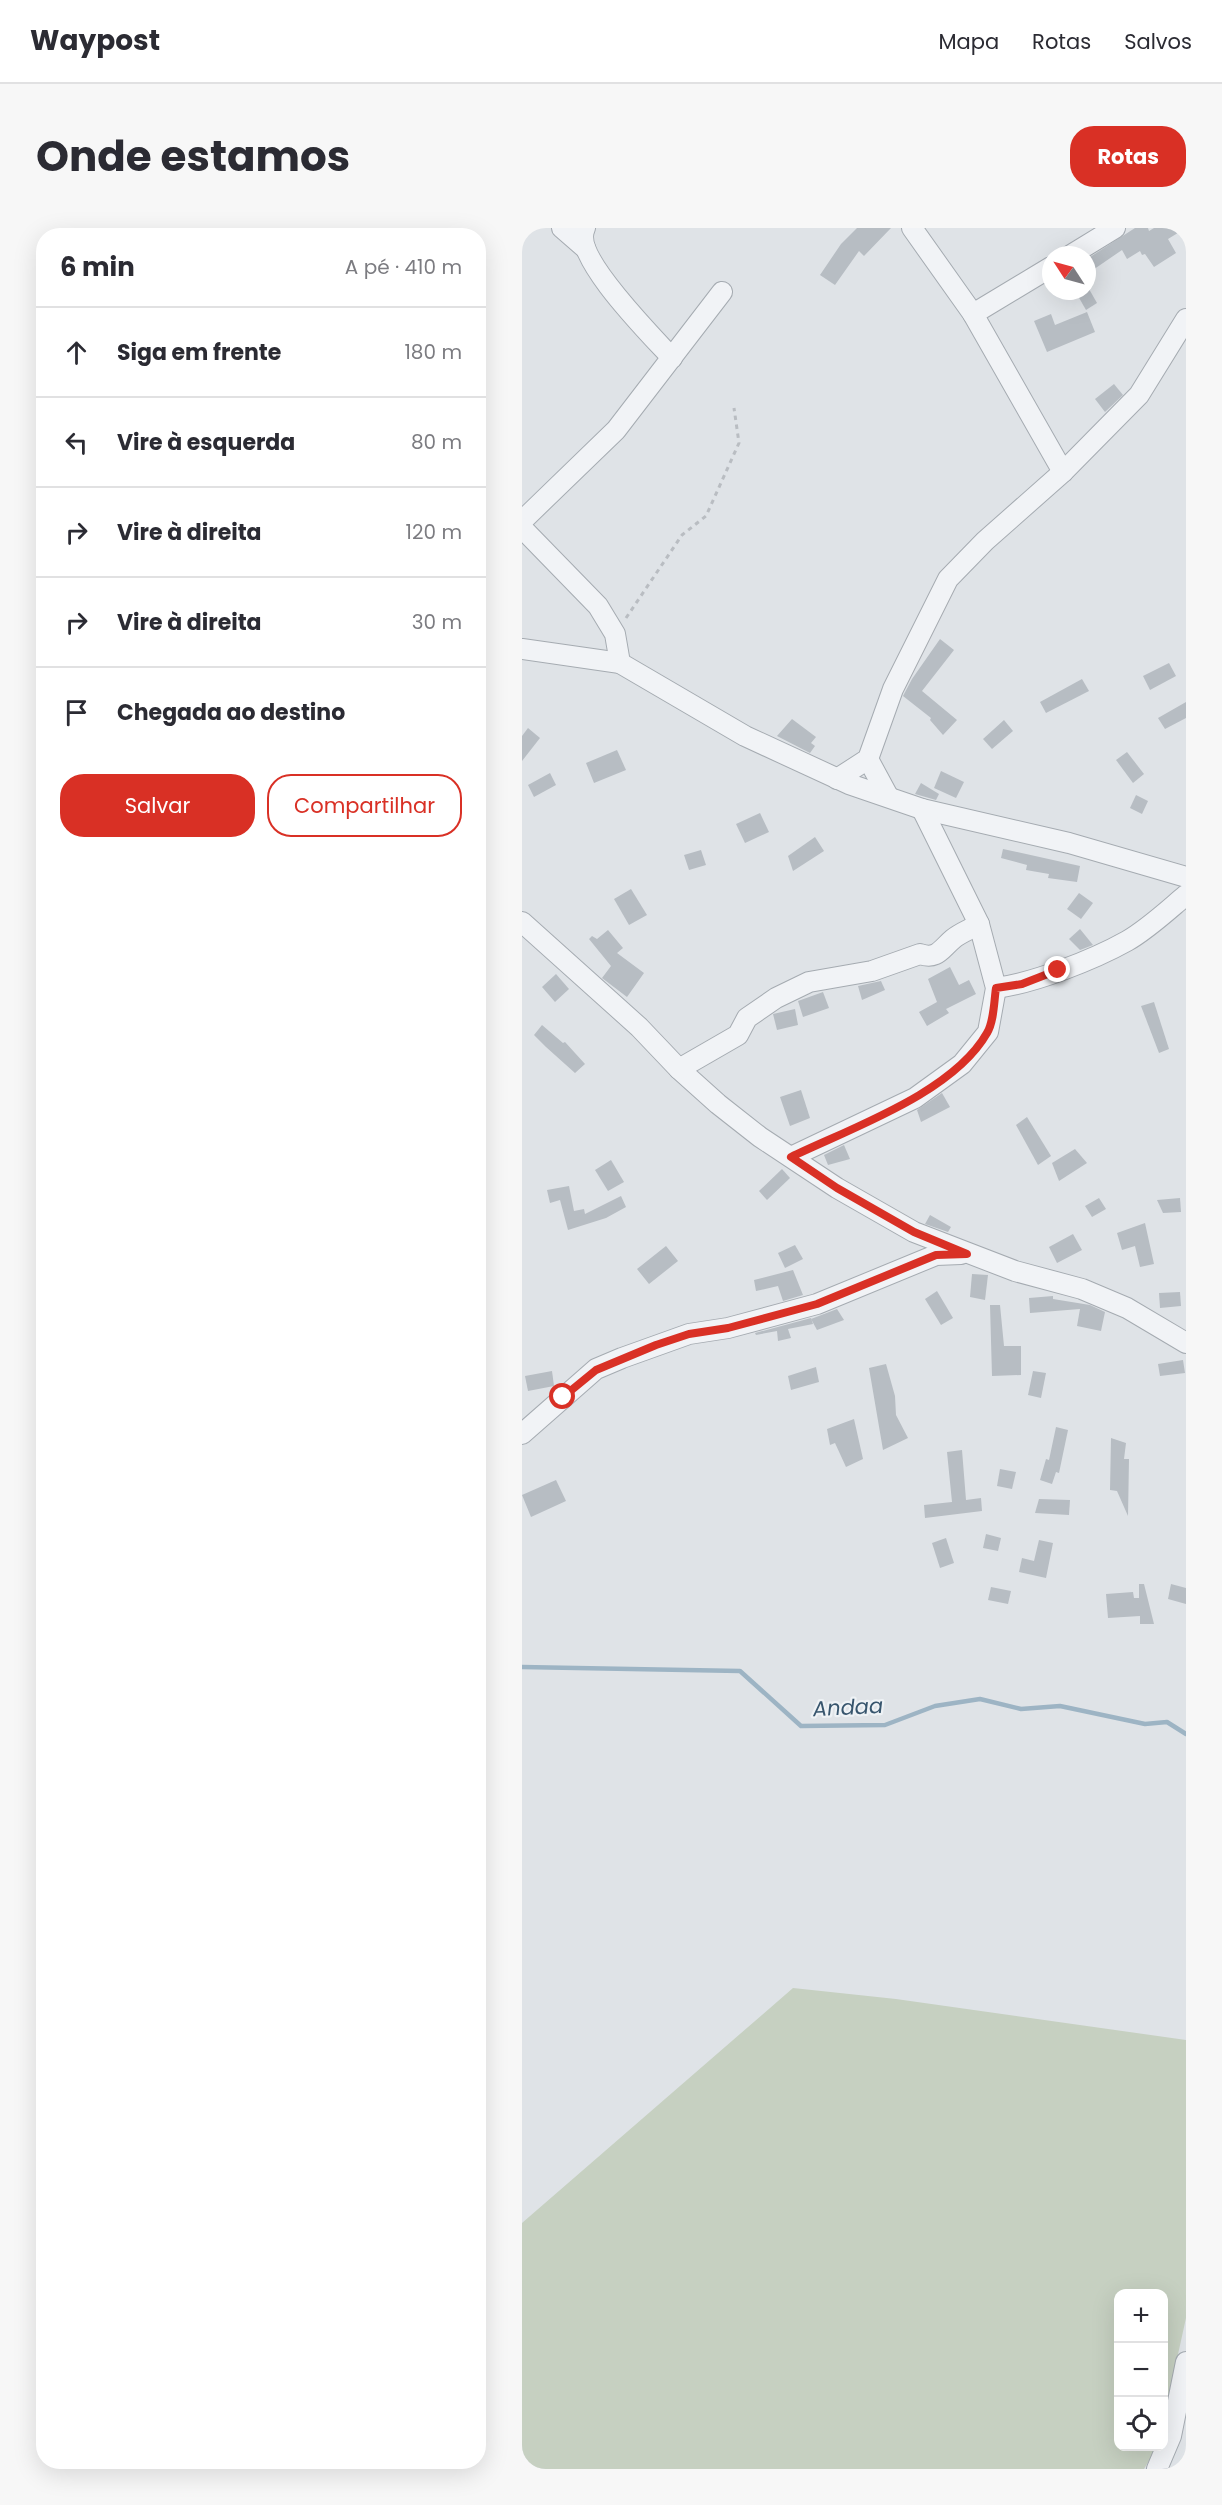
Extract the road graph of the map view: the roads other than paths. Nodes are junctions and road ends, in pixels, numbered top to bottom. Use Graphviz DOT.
graph roads {
  1 [pos="562,228"];
  2 [pos="585,228"];
  3 [pos="912,228"];
  4 [pos="1115,228"];
  5 [pos="1086,246"];
  6 [pos="585,248"];
  7 [pos="1042,272"];
  8 [pos="722,292"];
  9 [pos="973,314"];
  10 [pos="1186,319"];
  11 [pos="672,358"];
  12 [pos="1063,472"];
  13 [pos="522,521"];
  14 [pos="522,528"];
  15 [pos="522,649"];
  16 [pos="620,663"];
  17 [pos="868,759"];
  18 [pos="837,779"];
  19 [pos="888,796"];
  20 [pos="922,809"];
  21 [pos="1186,877"];
  22 [pos="1186,896"];
  23 [pos="522,922"];
  24 [pos="979,924"];
  25 [pos="996,988"];
  26 [pos="680,1069"];
  27 [pos="791,1157"];
  28 [pos="967,1254"];
  29 [pos="1186,1343"];
  30 [pos="522,1434"];
  31 [pos="1186,2362"];
  32 [pos="1157,2469"];
  1 -- 6 [label="street"];
  2 -- 6 [label="street"];
  3 -- 9 [label="street"];
  4 -- 5 [label="street"];
  6 -- 11 [label="street"];
  7 -- 9 [label="street"];
  8 -- 11 [label="street"];
  9 -- 12 [label="street"];
  10 -- 12 [label="street"];
  11 -- 13 [label="street"];
  12 -- 17 [label="street"];
  14 -- 16 [label="street"];
  15 -- 16 [label="street"];
  16 -- 18 [label="street"];
  17 -- 18 [label="street"];
  17 -- 19 [label="street"];
  18 -- 19 [label="street"];
  19 -- 20 [label="street"];
  20 -- 21 [label="street"];
  20 -- 24 [label="street"];
  22 -- 25 [label="street"];
  23 -- 26 [label="street"];
  24 -- 25 [label="street"];
  24 -- 26 [label="street"];
  25 -- 27 [label="street"];
  26 -- 27 [label="street"];
  27 -- 28 [label="street"];
  28 -- 29 [label="street"];
  28 -- 30 [label="street"];
  31 -- 32 [label="street"];
}
